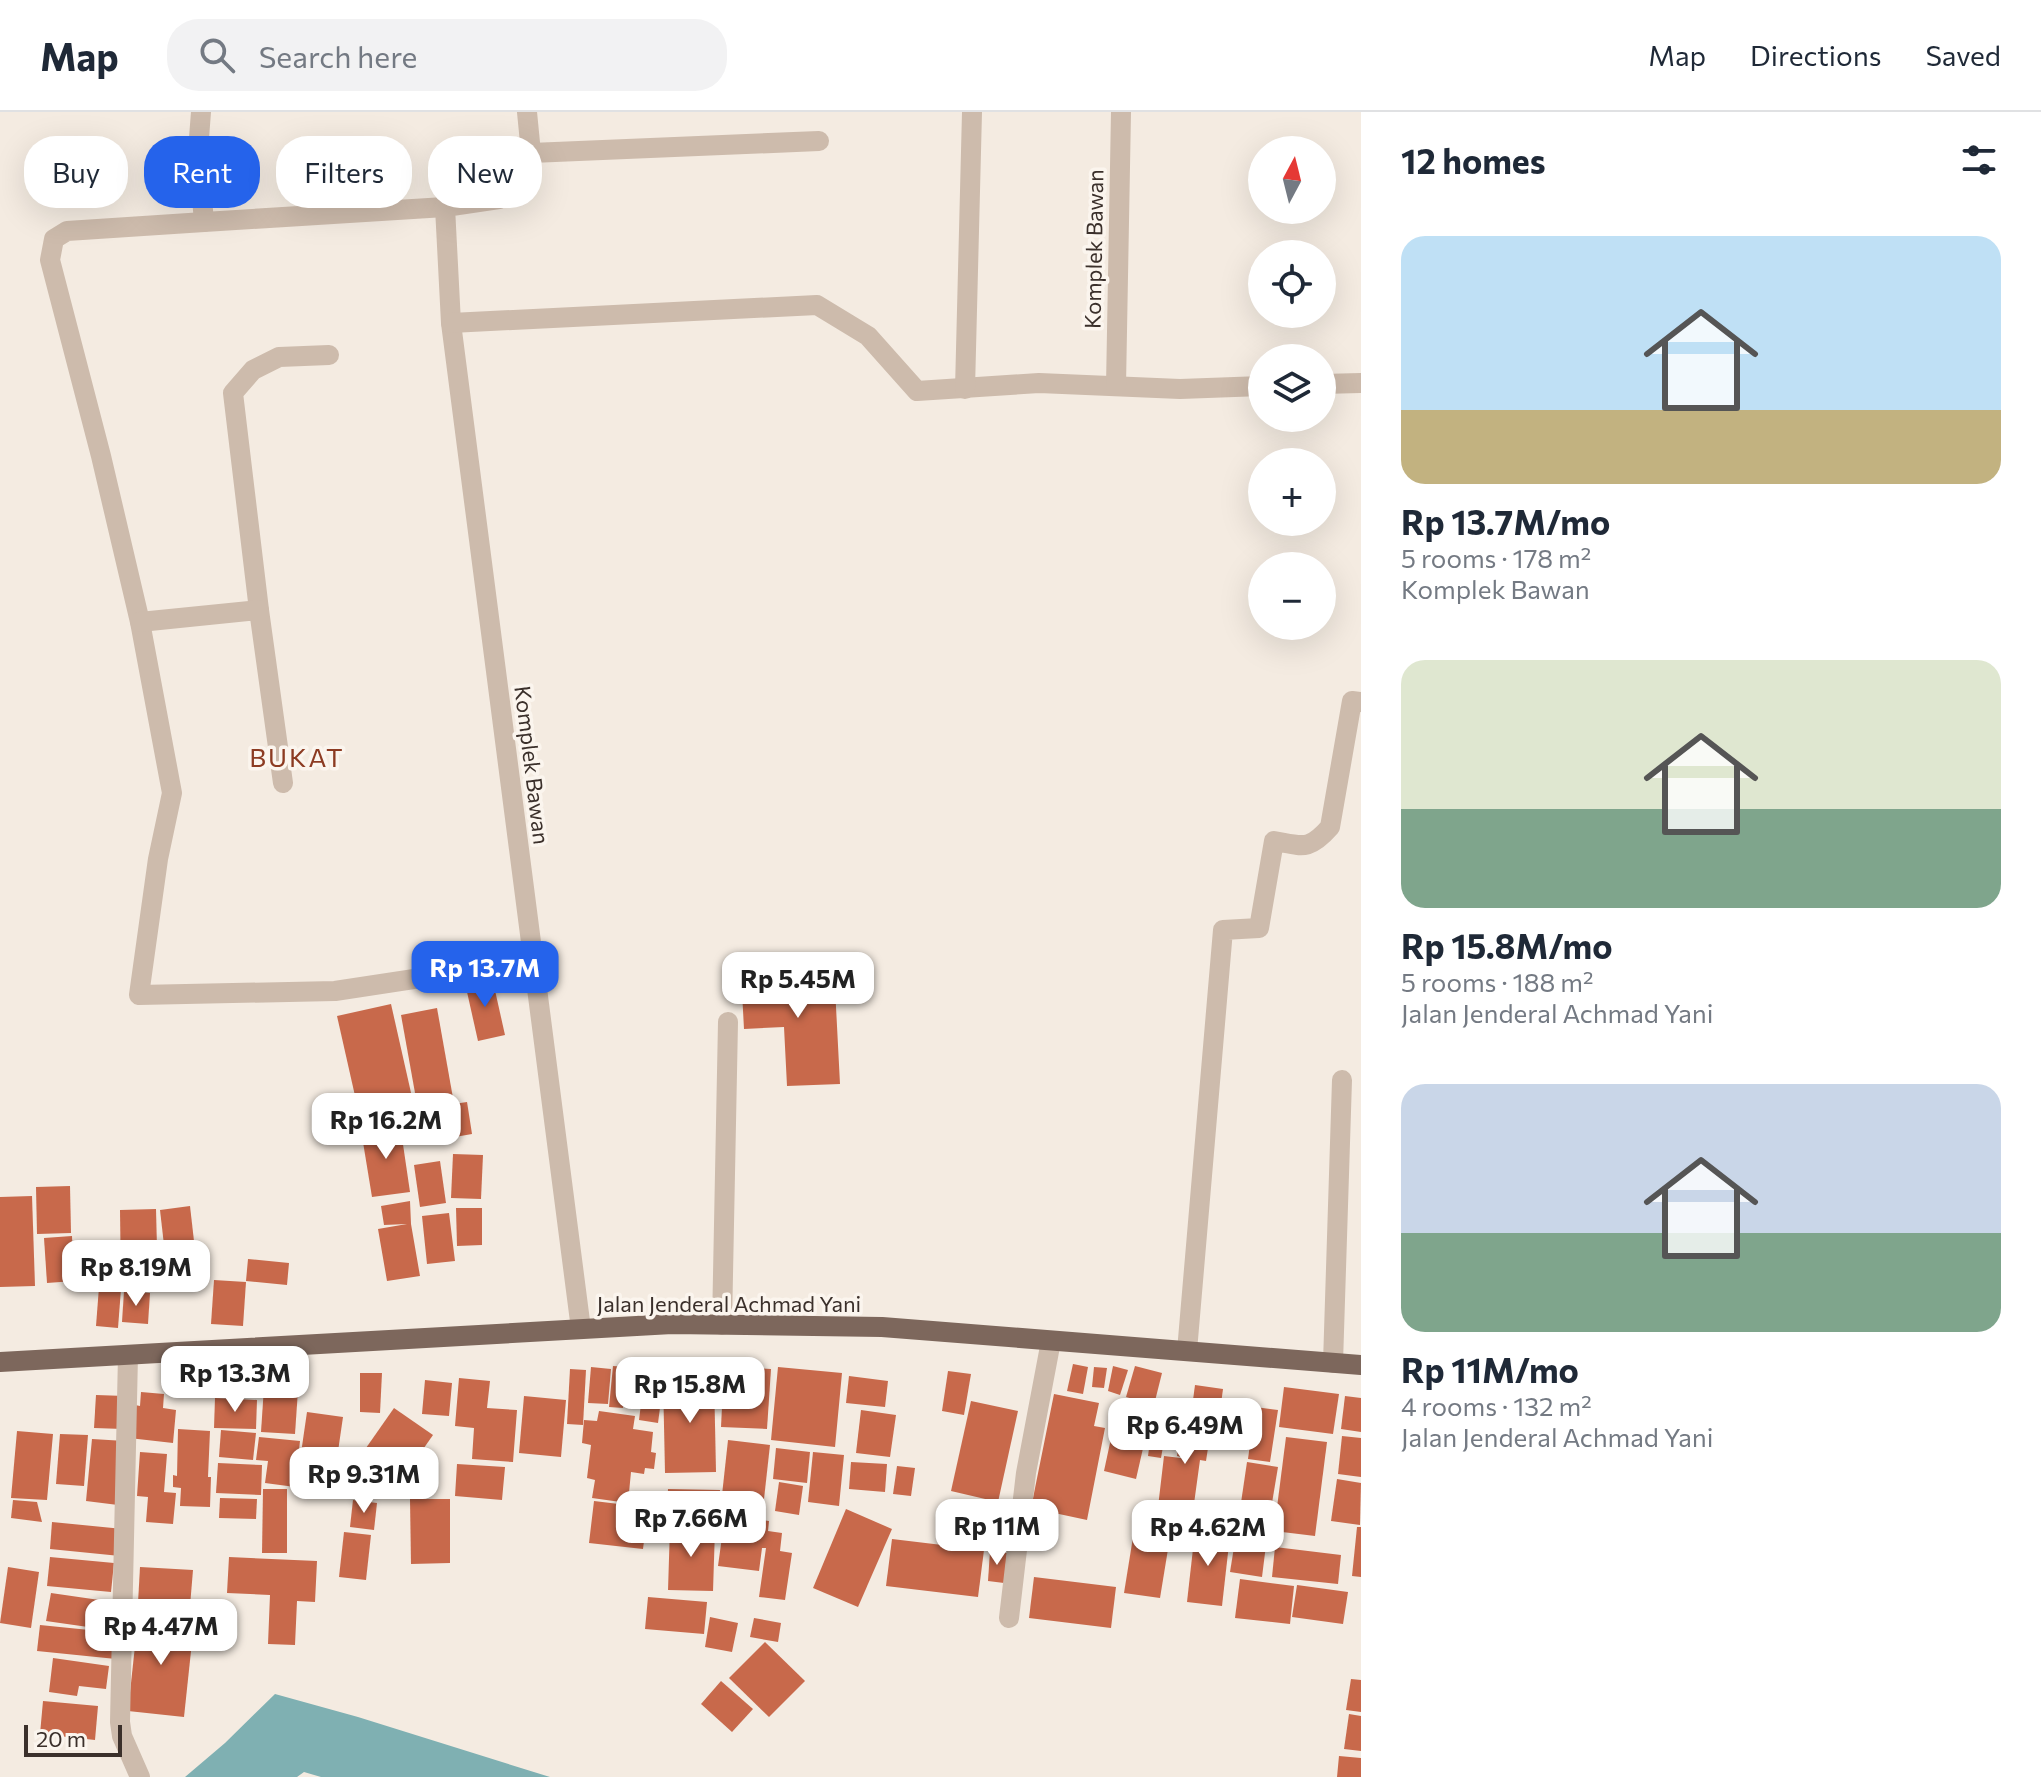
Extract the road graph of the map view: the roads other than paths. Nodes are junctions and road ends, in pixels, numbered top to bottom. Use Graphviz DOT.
graph roads {
  1 [pos="201,112"];
  2 [pos="527,112"];
  3 [pos="972,112"];
  4 [pos="1121,112"];
  5 [pos="529,136"];
  6 [pos="819,141"];
  7 [pos="542,153"];
  8 [pos="429,208"];
  9 [pos="445,208"];
  10 [pos="204,222"];
  11 [pos="451,323"];
  12 [pos="329,355"];
  13 [pos="1361,383"];
  14 [pos="1336,384"];
  15 [pos="1116,386"];
  16 [pos="1248,387"];
  17 [pos="965,389"];
  18 [pos="259,610"];
  19 [pos="140,622"];
  20 [pos="1356,701"];
  21 [pos="283,783"];
  22 [pos="533,961"];
  23 [pos="728,1022"];
  24 [pos="1342,1080"];
  25 [pos="722,1325"];
  26 [pos="581,1329"];
  27 [pos="1051,1341"];
  28 [pos="1187,1351"];
  29 [pos="128,1355"];
  30 [pos="0,1362"];
  31 [pos="1333,1363"];
  32 [pos="1361,1365"];
  33 [pos="1009,1618"];
  34 [pos="140,1777"];
  1 -- 10 [label="street"];
  2 -- 5 [label="street"];
  3 -- 17 [label="street"];
  4 -- 15 [label="street, Komplek Bawan"];
  6 -- 7 [label="street"];
  8 -- 10 [label="street"];
  9 -- 11 [label="street, Komplek Bawan"];
  10 -- 19 [label="street"];
  11 -- 17 [label="street"];
  11 -- 22 [label="street, Komplek Bawan"];
  12 -- 18 [label="street"];
  13 -- 14 [label="street"];
  15 -- 16 [label="street"];
  15 -- 17 [label="street"];
  18 -- 19 [label="street"];
  18 -- 21 [label="street"];
  19 -- 22 [label="street"];
  20 -- 28 [label="street"];
  22 -- 26 [label="street, Komplek Bawan"];
  23 -- 25 [label="street"];
  24 -- 31 [label="street"];
  25 -- 26 [label="main road, Jalan Jenderal Achmad Yani"];
  25 -- 27 [label="main road, Jalan Jenderal Achmad Yani"];
  26 -- 29 [label="main road, Jalan Jenderal Achmad Yani"];
  27 -- 28 [label="main road, Jalan Jenderal Achmad Yani"];
  27 -- 33 [label="street"];
  28 -- 31 [label="main road, Jalan Jenderal Achmad Yani"];
  29 -- 30 [label="main road, Jalan Jenderal Achmad Yani"];
  29 -- 34 [label="street"];
  31 -- 32 [label="main road, Jalan Jenderal Achmad Yani"];
}
